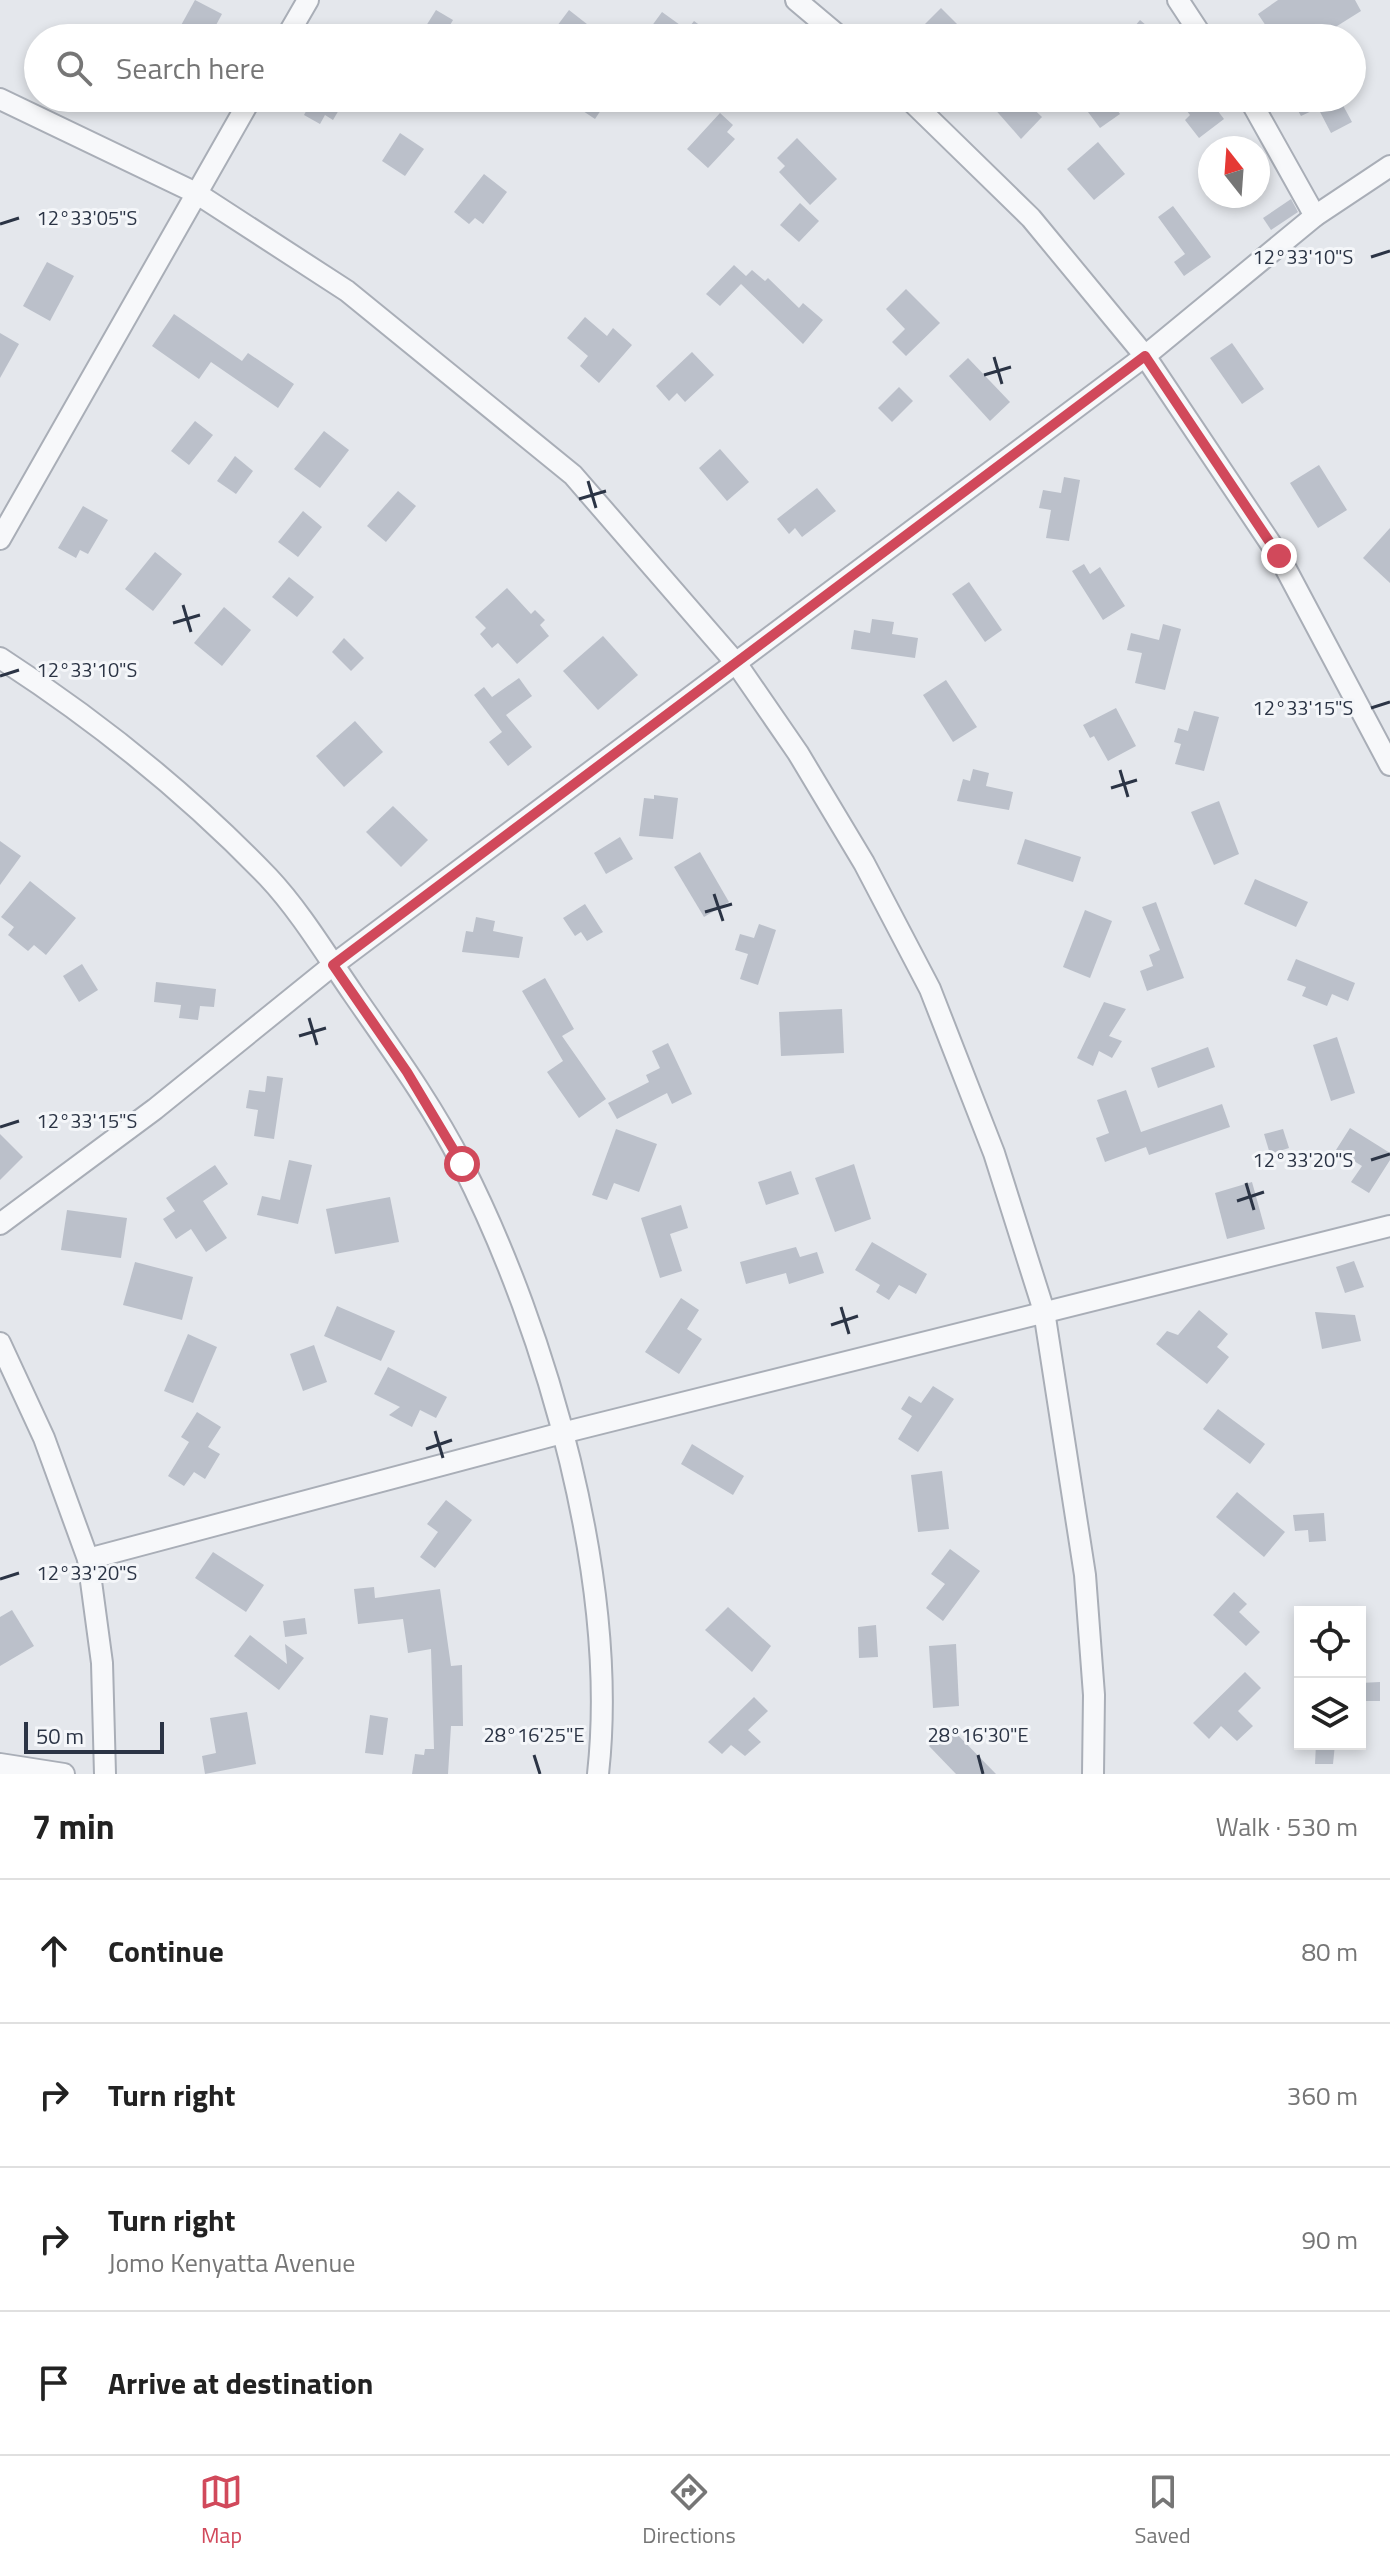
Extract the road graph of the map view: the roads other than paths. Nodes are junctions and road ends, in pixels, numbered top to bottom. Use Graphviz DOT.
graph roads {
  1 [pos="308,0"];
  2 [pos="796,0"];
  3 [pos="1178,0"];
  4 [pos="294,24"];
  5 [pos="824,24"];
  6 [pos="1194,24"];
  7 [pos="0,99"];
  8 [pos="24,111"];
  9 [pos="27,112"];
  10 [pos="243,112"];
  11 [pos="922,112"];
  12 [pos="1257,112"];
  13 [pos="1390,166"];
  14 [pos="196,193"];
  15 [pos="1315,216"];
  16 [pos="1145,356"];
  17 [pos="0,539"];
  18 [pos="0,658"];
  19 [pos="736,663"];
  20 [pos="1390,765"];
  21 [pos="333,965"];
  22 [pos="0,1224"];
  23 [pos="1390,1226"];
  24 [pos="1044,1311"];
  25 [pos="0,1343"];
  26 [pos="562,1433"];
  27 [pos="88,1559"];
  28 [pos="0,1764"];
  29 [pos="64,1774"];
  30 [pos="105,1774"];
  31 [pos="598,1774"];
  32 [pos="1093,1774"];
  1 -- 4 [label="street"];
  2 -- 5 [label="street"];
  3 -- 6 [label="street"];
  7 -- 8 [label="street"];
  9 -- 14 [label="street"];
  10 -- 14 [label="street"];
  11 -- 16 [label="street"];
  12 -- 15 [label="street"];
  13 -- 15 [label="street"];
  14 -- 17 [label="street"];
  14 -- 19 [label="street"];
  15 -- 16 [label="street"];
  16 -- 19 [label="street"];
  16 -- 20 [label="street"];
  18 -- 21 [label="street"];
  19 -- 21 [label="street"];
  19 -- 24 [label="street"];
  21 -- 22 [label="street"];
  21 -- 26 [label="street"];
  23 -- 24 [label="street"];
  24 -- 26 [label="street"];
  24 -- 32 [label="street"];
  25 -- 27 [label="street"];
  26 -- 27 [label="street"];
  26 -- 31 [label="street"];
  27 -- 30 [label="street"];
  28 -- 29 [label="street"];
}
